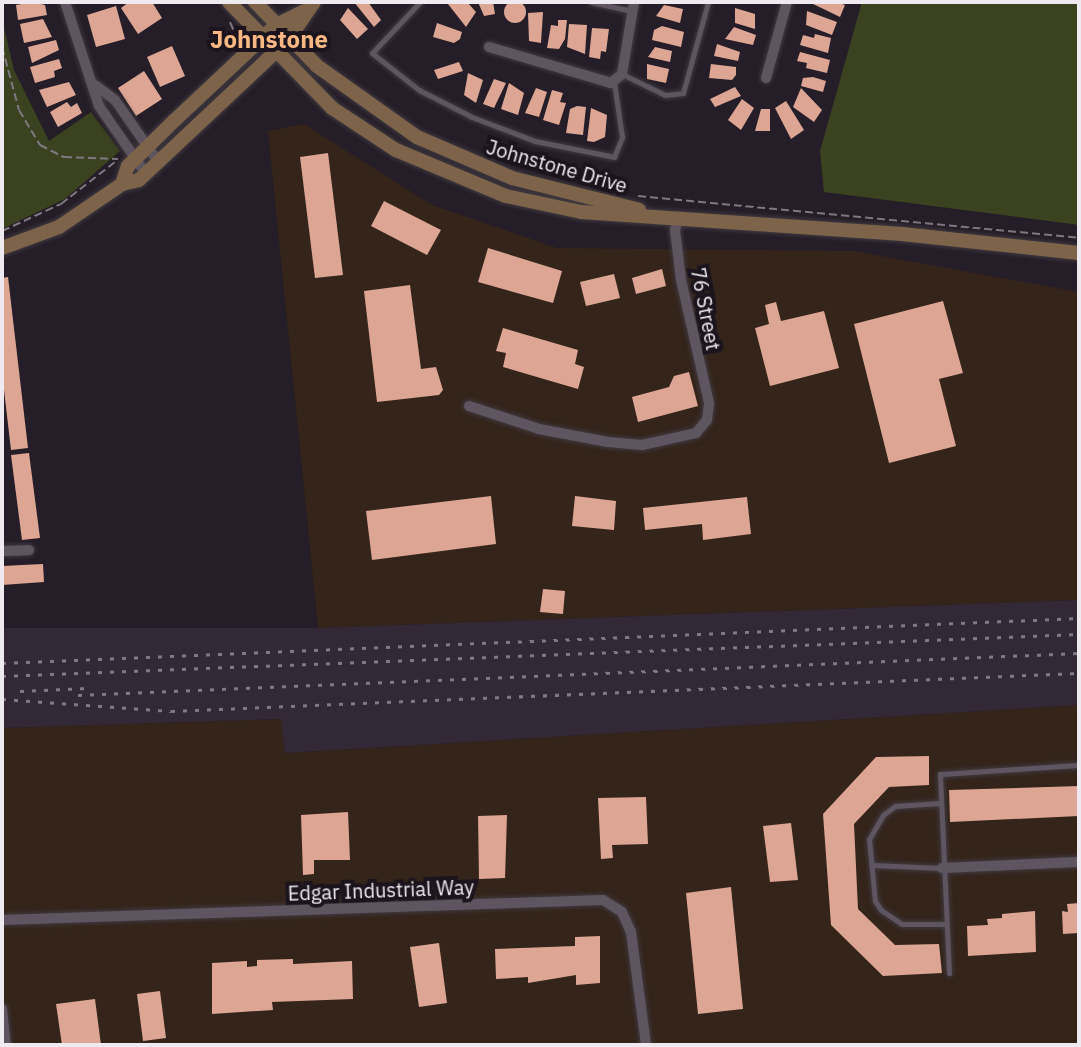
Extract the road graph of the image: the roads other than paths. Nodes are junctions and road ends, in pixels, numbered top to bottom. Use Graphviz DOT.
graph roads {
  1 [pos="65,2"];
  2 [pos="255,2"];
  3 [pos="420,2"];
  4 [pos="591,2"];
  5 [pos="708,2"];
  6 [pos="787,2"];
  7 [pos="310,7"];
  8 [pos="633,7"];
  9 [pos="227,8"];
  10 [pos="276,25"];
  11 [pos="261,40"];
  12 [pos="288,40"];
  13 [pos="489,47"];
  14 [pos="274,54"];
  15 [pos="766,78"];
  16 [pos="616,79"];
  17 [pos="95,85"];
  18 [pos="147,148"];
  19 [pos="125,159"];
  20 [pos="159,163"];
  21 [pos="146,174"];
  22 [pos="122,184"];
  23 [pos="663,215"];
  24 [pos="679,217"];
  25 [pos="2,248"];
  26 [pos="1079,253"];
  27 [pos="469,406"];
  28 [pos="2,536"];
  29 [pos="29,550"];
  30 [pos="3,551"];
  31 [pos="1079,765"];
  32 [pos="940,803"];
  33 [pos="1079,862"];
  34 [pos="872,865"];
  35 [pos="942,868"];
  36 [pos="2,920"];
  37 [pos="946,924"];
  38 [pos="949,973"];
  39 [pos="2,1009"];
  40 [pos="6,1045"];
  41 [pos="646,1045"];
  1 -- 17 [label="street"];
  2 -- 10 [label="main road, Johnstone Drive"];
  3 -- 16 [label="lane"];
  4 -- 8 [label="lane"];
  5 -- 16 [label="lane"];
  6 -- 15 [label="street"];
  7 -- 10 [label="main road"];
  7 -- 12 [label="main road"];
  8 -- 16 [label="street"];
  9 -- 11 [label="main road, Johnstone Drive"];
  10 -- 11 [label="main road"];
  10 -- 12 [label="main road, Johnstone Drive"];
  11 -- 14 [label="main road, Johnstone Drive"];
  11 -- 18 [label="main road"];
  12 -- 14 [label="main road"];
  12 -- 23 [label="main road, Johnstone Drive"];
  13 -- 16 [label="street"];
  14 -- 20 [label="main road"];
  14 -- 23 [label="main road, Johnstone Drive"];
  17 -- 18 [label="street"];
  17 -- 19 [label="street"];
  18 -- 19 [label="main road"];
  18 -- 20 [label="street"];
  19 -- 21 [label="street"];
  19 -- 22 [label="main road"];
  20 -- 21 [label="main road"];
  21 -- 22 [label="main road"];
  22 -- 25 [label="main road"];
  23 -- 24 [label="main road, Johnstone Drive"];
  24 -- 26 [label="main road, Johnstone Drive"];
  24 -- 27 [label="street, 76 Street"];
  28 -- 30 [label="street"];
  29 -- 30 [label="street"];
  31 -- 32 [label="lane"];
  32 -- 34 [label="lane"];
  32 -- 35 [label="lane"];
  33 -- 35 [label="street"];
  34 -- 35 [label="lane"];
  34 -- 37 [label="lane"];
  35 -- 37 [label="lane"];
  36 -- 41 [label="street, Edgar Industrial Way"];
  37 -- 38 [label="lane"];
  39 -- 40 [label="street"];
}
